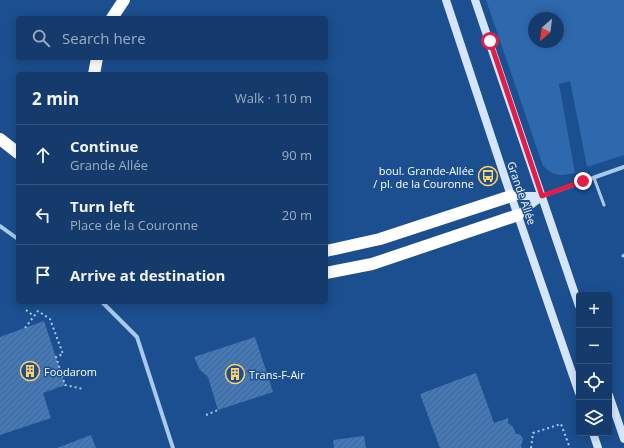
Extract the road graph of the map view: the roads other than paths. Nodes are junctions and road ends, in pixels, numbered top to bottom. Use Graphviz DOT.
graph roads {
  1 [pos="124,0"];
  2 [pos="446,0"];
  3 [pos="475,0"];
  4 [pos="113,16"];
  5 [pos="97,60"];
  6 [pos="94,72"];
  7 [pos="0,139"];
  8 [pos="16,151"];
  9 [pos="624,167"];
  10 [pos="594,178"];
  11 [pos="511,196"];
  12 [pos="542,196"];
  13 [pos="604,205"];
  14 [pos="518,215"];
  15 [pos="0,226"];
  16 [pos="16,238"];
  17 [pos="328,251"];
  18 [pos="328,273"];
  19 [pos="576,297"];
  20 [pos="104,304"];
  21 [pos="576,384"];
  22 [pos="611,400"];
  23 [pos="594,436"];
  24 [pos="624,439"];
  25 [pos="173,448"];
  26 [pos="598,448"];
  1 -- 4 [label="highway"];
  2 -- 11 [label="main road, Grande Allée"];
  3 -- 12 [label="main road, Grande Allée"];
  5 -- 6 [label="highway"];
  7 -- 8 [label="highway"];
  9 -- 10 [label="street"];
  10 -- 12 [label="street"];
  10 -- 13 [label="lane"];
  11 -- 12 [label="main road"];
  11 -- 14 [label="main road, Grande Allée"];
  11 -- 17 [label="highway"];
  12 -- 14 [label="main road"];
  12 -- 19 [label="main road, Grande Allée"];
  14 -- 18 [label="highway"];
  14 -- 21 [label="main road, Grande Allée"];
  15 -- 16 [label="street"];
  20 -- 25 [label="street"];
  22 -- 24 [label="main road"];
  23 -- 26 [label="main road"];
}
